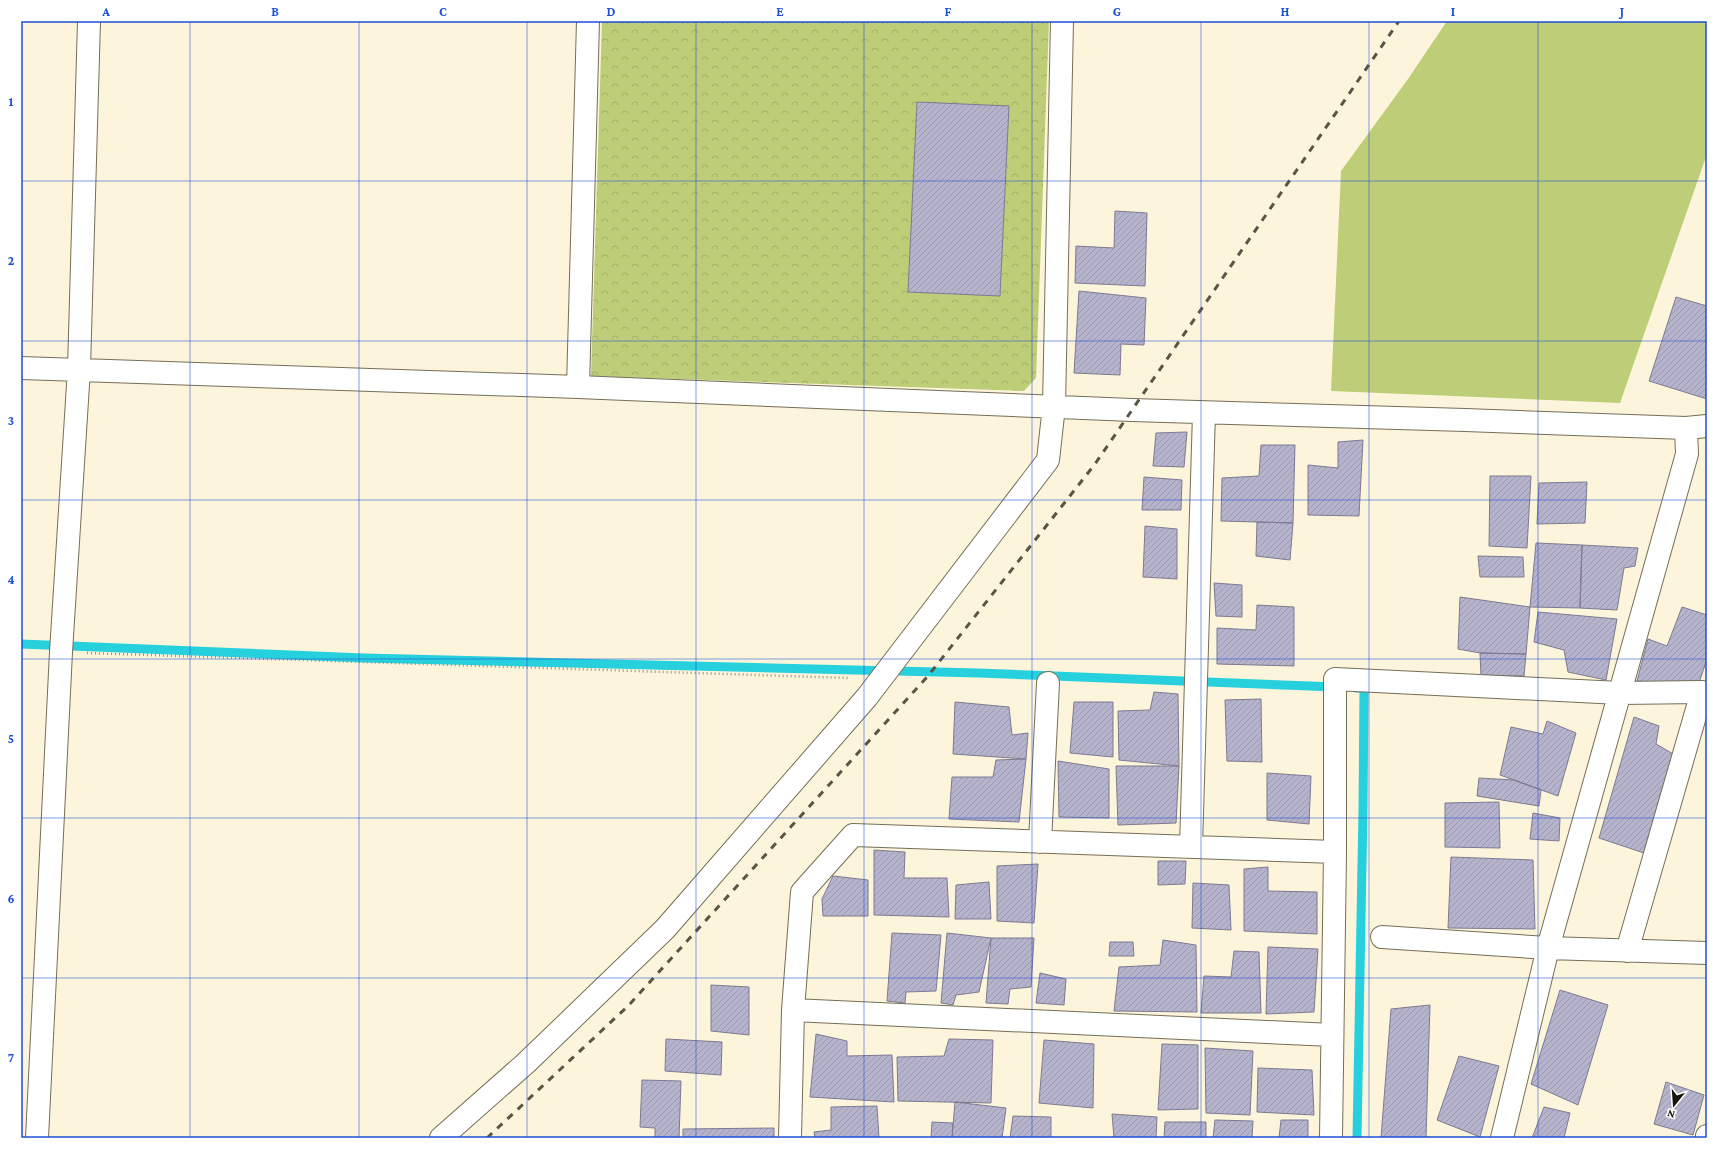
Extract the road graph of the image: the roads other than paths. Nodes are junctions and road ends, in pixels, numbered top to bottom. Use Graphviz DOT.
graph roads {
  1 [pos="89,21"];
  2 [pos="588,21"];
  3 [pos="1062,21"];
  4 [pos="21,368"];
  5 [pos="79,369"];
  6 [pos="578,387"];
  7 [pos="1054,406"];
  8 [pos="1204,413"];
  9 [pos="1707,426"];
  10 [pos="1686,428"];
  11 [pos="1048,683"];
  12 [pos="1704,692"];
  13 [pos="1620,693"];
  14 [pos="1040,842"];
  15 [pos="1191,847"];
  16 [pos="1335,852"];
  17 [pos="1382,937"];
  18 [pos="1548,948"];
  19 [pos="1627,951"];
  20 [pos="1707,953"];
  21 [pos="793,1010"];
  22 [pos="1332,1035"];
  23 [pos="37,1138"];
  24 [pos="442,1138"];
  25 [pos="790,1138"];
  26 [pos="1331,1138"];
  27 [pos="1502,1138"];
  1 -- 5 [label="street"];
  2 -- 6 [label="street"];
  3 -- 7 [label="street"];
  4 -- 5 [label="street"];
  5 -- 6 [label="street"];
  5 -- 23 [label="street"];
  6 -- 7 [label="street"];
  7 -- 8 [label="street"];
  7 -- 24 [label="street"];
  8 -- 10 [label="street"];
  8 -- 15 [label="street"];
  9 -- 10 [label="street"];
  10 -- 13 [label="street"];
  11 -- 14 [label="street"];
  12 -- 13 [label="street"];
  12 -- 19 [label="street"];
  13 -- 16 [label="street"];
  13 -- 18 [label="street"];
  14 -- 15 [label="street"];
  14 -- 21 [label="street"];
  15 -- 16 [label="street"];
  16 -- 22 [label="street"];
  17 -- 18 [label="street"];
  18 -- 19 [label="street"];
  18 -- 27 [label="street"];
  19 -- 20 [label="street"];
  21 -- 22 [label="street"];
  21 -- 25 [label="street"];
  22 -- 26 [label="street"];
}
